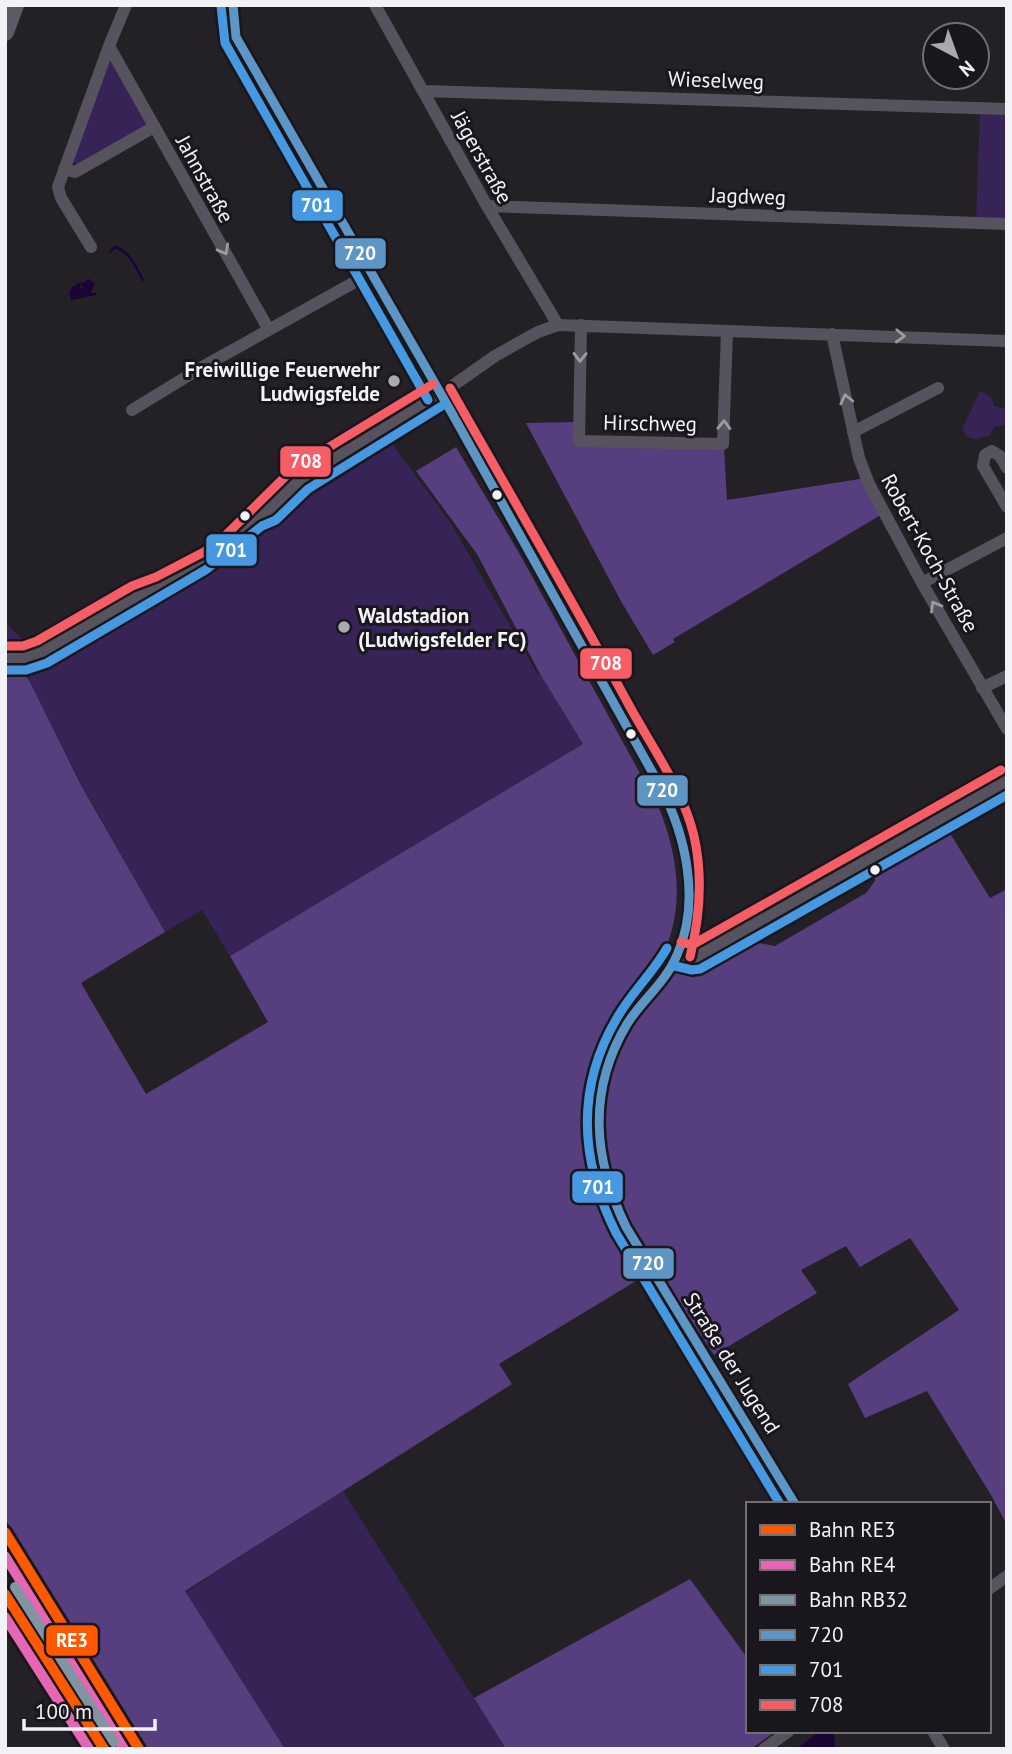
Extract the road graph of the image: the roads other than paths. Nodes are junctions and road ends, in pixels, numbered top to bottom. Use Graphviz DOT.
graph roads {
  1 [pos="15,5"];
  2 [pos="126,5"];
  3 [pos="233,5"];
  4 [pos="376,5"];
  5 [pos="5,32"];
  6 [pos="109,46"];
  7 [pos="425,91"];
  8 [pos="1007,109"];
  9 [pos="154,127"];
  10 [pos="64,169"];
  11 [pos="487,206"];
  12 [pos="1007,225"];
  13 [pos="91,247"];
  14 [pos="371,273"];
  15 [pos="558,325"];
  16 [pos="581,325"];
  17 [pos="269,330"];
  18 [pos="727,331"];
  19 [pos="832,334"];
  20 [pos="1007,341"];
  21 [pos="938,388"];
  22 [pos="439,394"];
  23 [pos="132,410"];
  24 [pos="853,432"];
  25 [pos="1007,468"];
  26 [pos="1007,507"];
  27 [pos="1007,538"];
  28 [pos="922,583"];
  29 [pos="5,658"];
  30 [pos="1007,676"];
  31 [pos="982,688"];
  32 [pos="1007,729"];
  33 [pos="1007,781"];
  34 [pos="678,954"];
  35 [pos="794,1502"];
  36 [pos="1007,1576"];
  37 [pos="991,1588"];
  38 [pos="786,1733"];
  39 [pos="934,1733"];
  40 [pos="764,1749"];
  41 [pos="944,1749"];
  1 -- 5 [label="highway"];
  2 -- 6 [label="street"];
  3 -- 14 [label="street, Straße der Jugend"];
  4 -- 7 [label="street, Jägerstraße"];
  6 -- 9 [label="street, Jahnstraße"];
  6 -- 10 [label="street"];
  7 -- 8 [label="street, Wieselweg"];
  7 -- 11 [label="street, Jägerstraße"];
  9 -- 10 [label="street"];
  9 -- 17 [label="street, Jahnstraße, one-way"];
  10 -- 13 [label="street"];
  11 -- 12 [label="street, Jagdweg"];
  11 -- 15 [label="street, Jägerstraße"];
  14 -- 17 [label="street"];
  14 -- 22 [label="street, Straße der Jugend"];
  15 -- 16 [label="street"];
  15 -- 22 [label="street"];
  16 -- 18 [label="street"];
  16 -- 18 [label="street, Hirschweg, one-way"];
  17 -- 23 [label="street"];
  18 -- 19 [label="street"];
  19 -- 20 [label="street, one-way"];
  24 -- 19 [label="street, Robert-Koch-Straße, one-way"];
  21 -- 24 [label="street"];
  22 -- 29 [label="street"];
  22 -- 34 [label="street, Straße der Jugend"];
  24 -- 28 [label="street, Robert-Koch-Straße"];
  25 -- 26 [label="street"];
  27 -- 28 [label="street"];
  31 -- 28 [label="street, Robert-Koch-Straße, one-way"];
  30 -- 31 [label="street"];
  31 -- 32 [label="street, Robert-Koch-Straße"];
  33 -- 34 [label="street"];
  34 -- 35 [label="street, Straße der Jugend"];
  36 -- 37 [label="street"];
  38 -- 40 [label="street"];
  39 -- 41 [label="street"];
}
